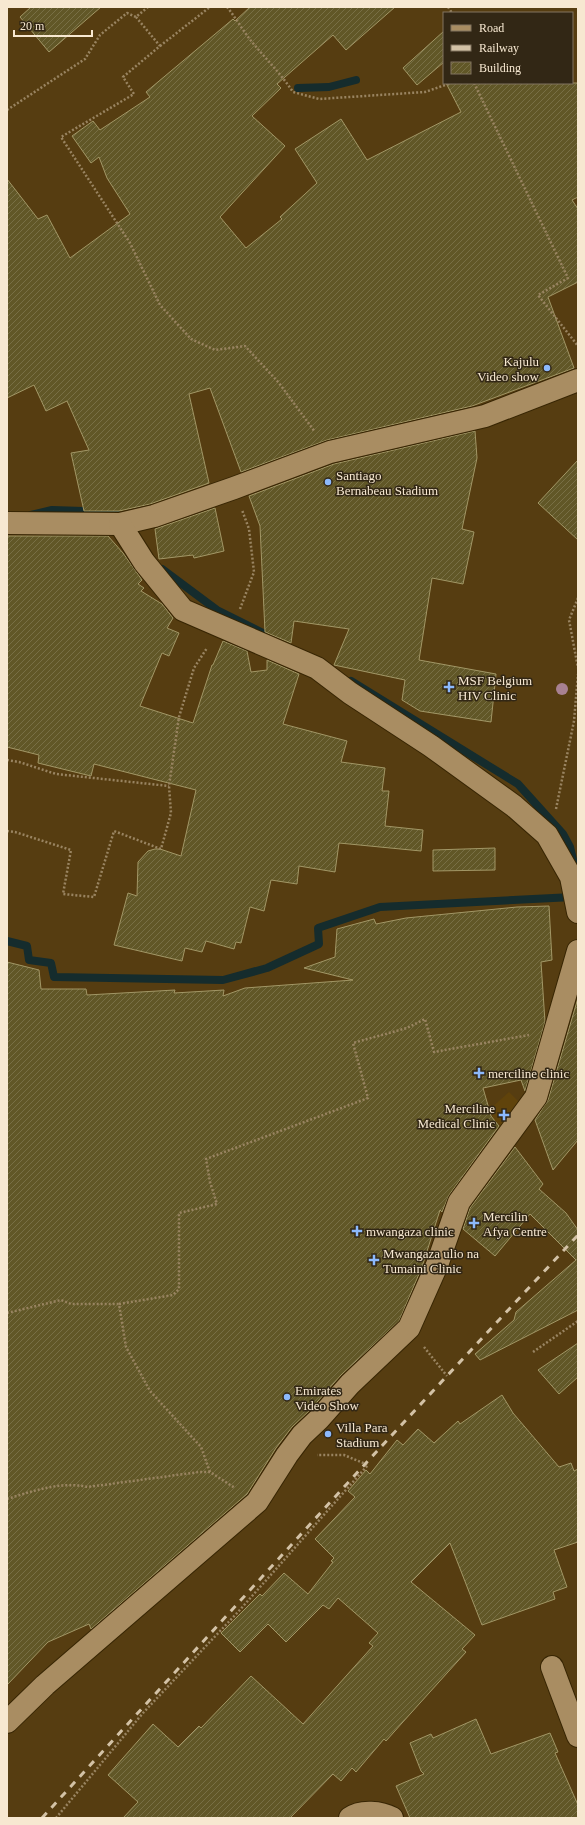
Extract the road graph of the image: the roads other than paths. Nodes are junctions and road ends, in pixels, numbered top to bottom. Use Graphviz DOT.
graph roads {
  1 [pos="578,380"];
  2 [pos="7,522"];
  3 [pos="120,524"];
  4 [pos="577,906"];
  5 [pos="578,951"];
  6 [pos="552,1667"];
  7 [pos="7,1722"];
  8 [pos="578,1736"];
  9 [pos="350,1818"];
  10 [pos="392,1818"];
  1 -- 3 [label="street"];
  2 -- 3 [label="street"];
  3 -- 4 [label="street"];
  5 -- 7 [label="street"];
  6 -- 8 [label="street"];
  9 -- 10 [label="street"];
}
